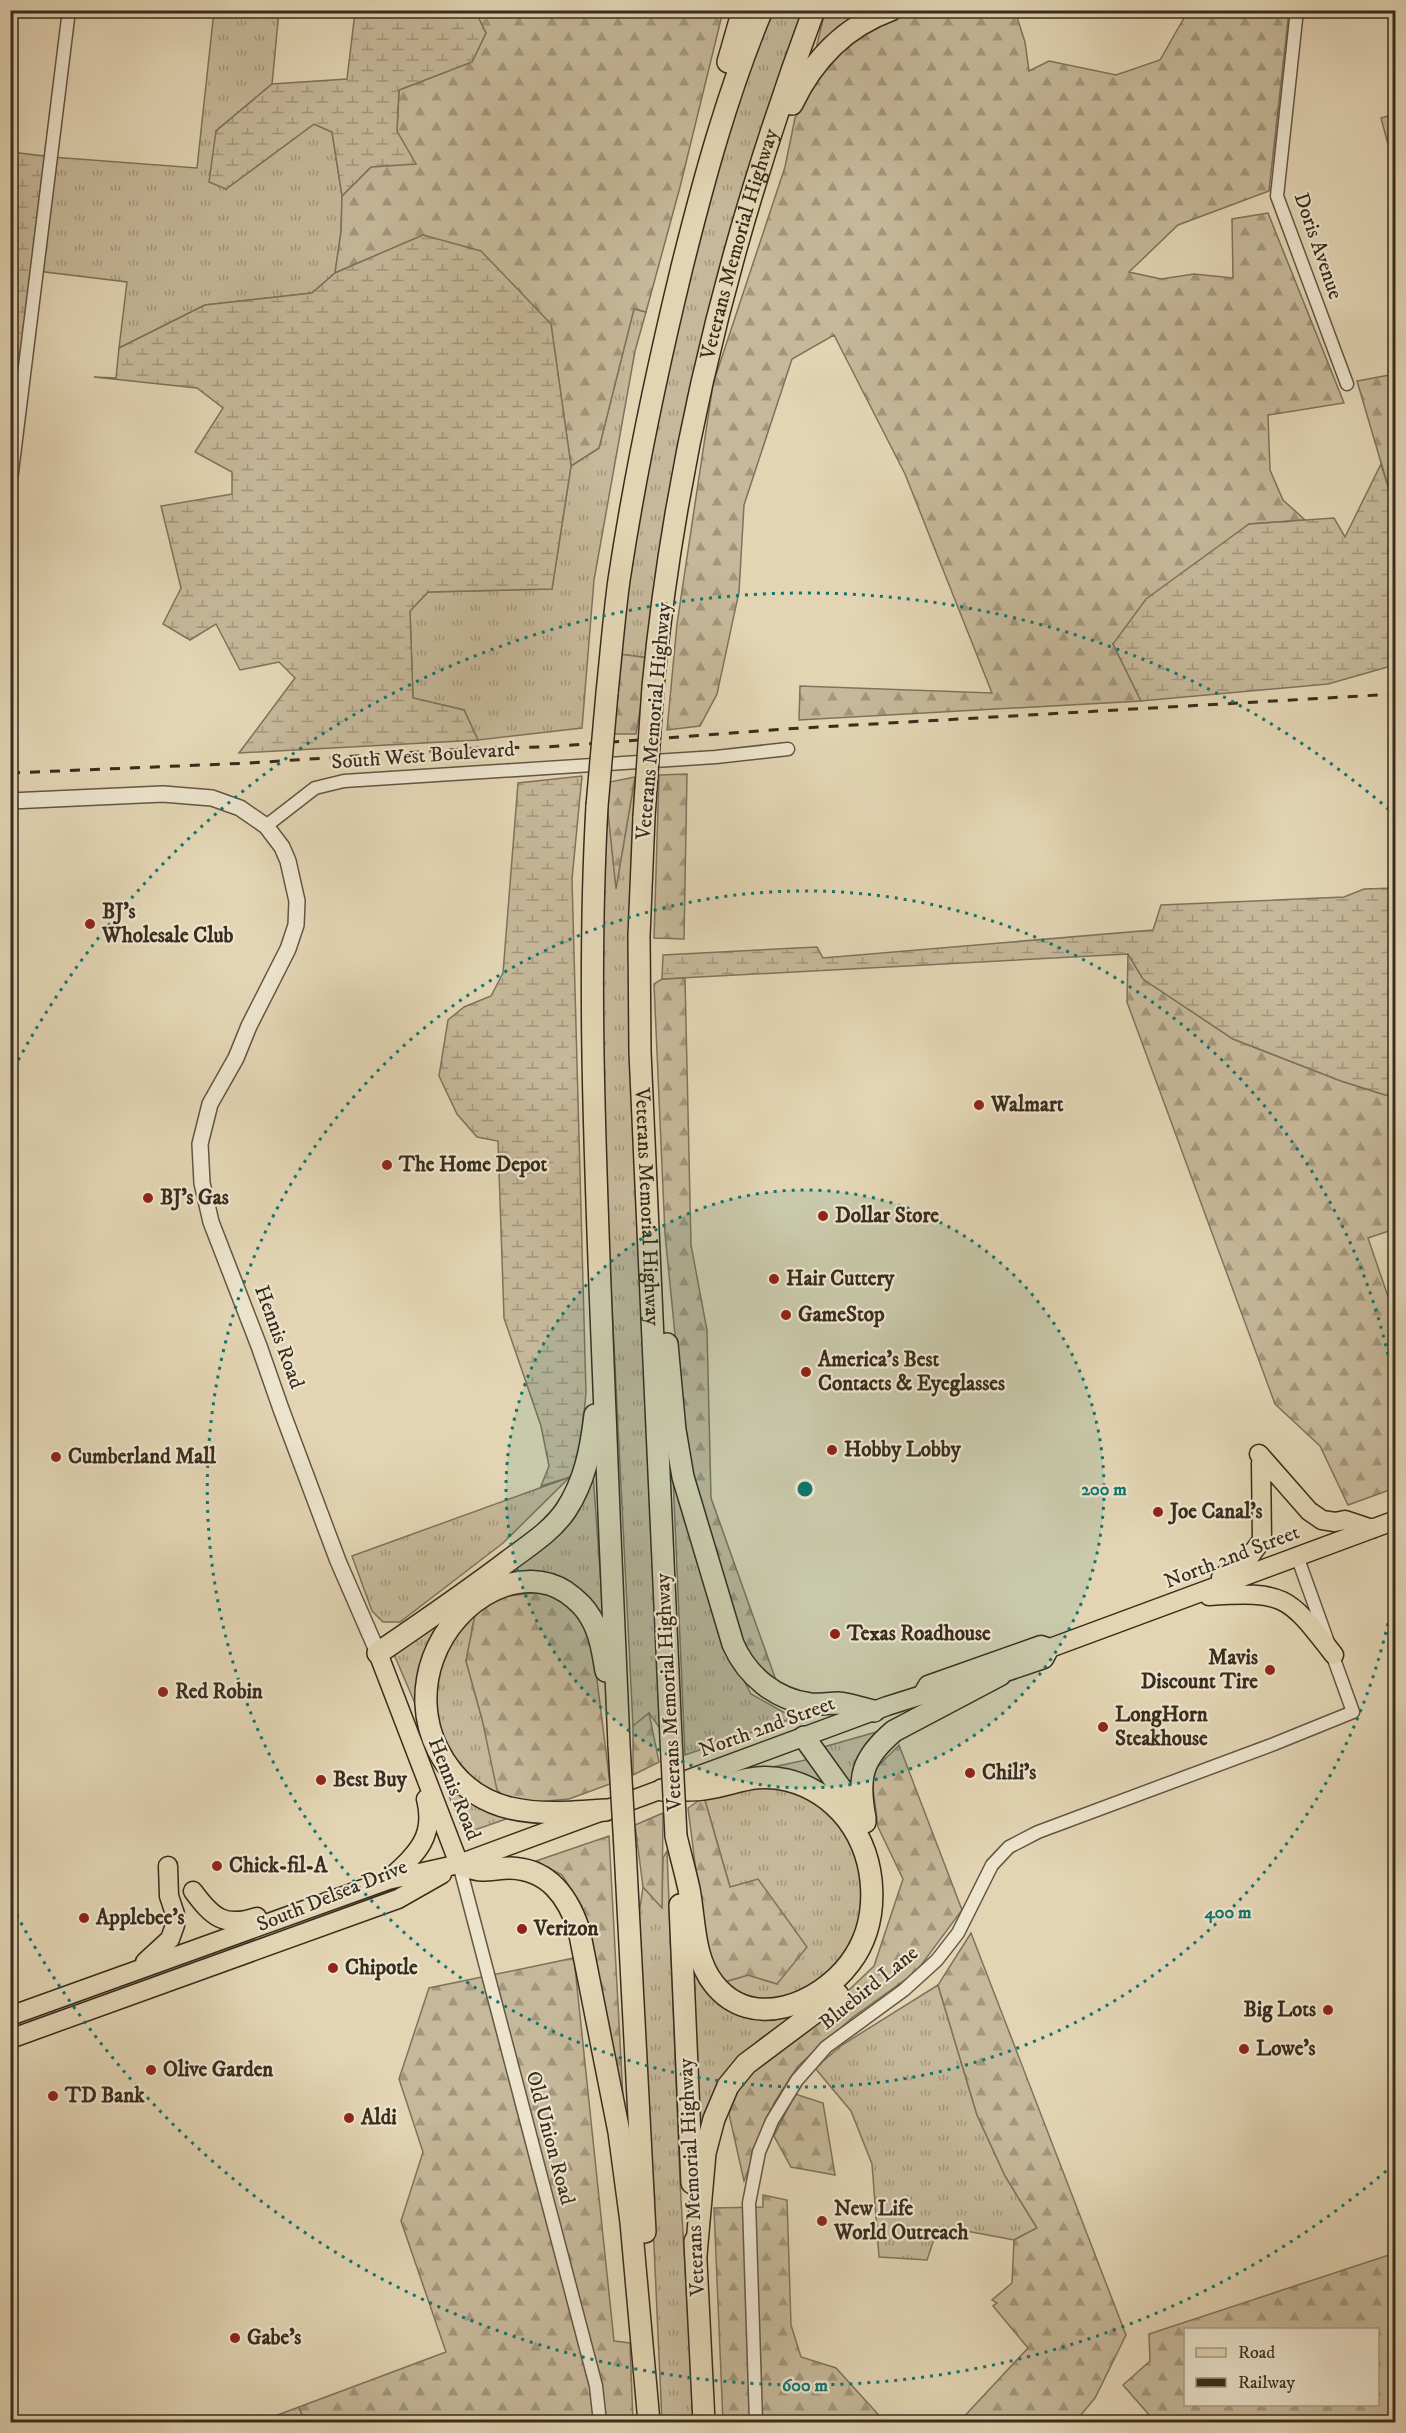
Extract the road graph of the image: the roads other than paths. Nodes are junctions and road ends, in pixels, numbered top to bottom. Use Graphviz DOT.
graph roads {
  1 [pos="69,10"];
  2 [pos="742,10"];
  3 [pos="762,10"];
  4 [pos="814,10"];
  5 [pos="891,10"];
  6 [pos="1297,10"];
  7 [pos="708,164"];
  8 [pos="748,207"];
  9 [pos="1347,384"];
  10 [pos="10,488"];
  11 [pos="788,749"];
  12 [pos="10,801"];
  13 [pos="266,826"];
  14 [pos="642,1093"];
  15 [pos="597,1207"];
  16 [pos="1395,1520"];
  17 [pos="1372,1529"];
  18 [pos="1297,1556"];
  19 [pos="1192,1597"];
  20 [pos="1050,1648"];
  21 [pos="378,1653"];
  22 [pos="1334,1655"];
  23 [pos="1000,1675"];
  24 [pos="922,1695"];
  25 [pos="874,1711"];
  26 [pos="804,1737"];
  27 [pos="618,1745"];
  28 [pos="416,1756"];
  29 [pos="662,1790"];
  30 [pos="606,1810"];
  31 [pos="866,1825"];
  32 [pos="676,1836"];
  33 [pos="459,1864"];
  34 [pos="168,1866"];
  35 [pos="388,1880"];
  36 [pos="194,1891"];
  37 [pos="330,1901"];
  38 [pos="134,1971"];
  39 [pos="10,2006"];
  40 [pos="33,2008"];
  41 [pos="10,2016"];
  42 [pos="10,2039"];
  43 [pos="696,2255"];
  44 [pos="600,2422"];
  45 [pos="649,2422"];
  46 [pos="655,2422"];
  47 [pos="704,2422"];
  48 [pos="756,2422"];
  1 -- 10 [label="street"];
  2 -- 7 [label="highway"];
  3 -- 7 [label="highway"];
  4 -- 8 [label="highway, Veterans Memorial Highway"];
  5 -- 8 [label="highway"];
  6 -- 9 [label="street, Doris Avenue"];
  7 -- 15 [label="highway, bridge"];
  8 -- 14 [label="highway, Veterans Memorial Highway, bridge"];
  11 -- 13 [label="street, South West Boulevard"];
  12 -- 13 [label="street"];
  13 -- 21 [label="street, Hennis Road"];
  14 -- 25 [label="highway"];
  14 -- 32 [label="highway, Veterans Memorial Highway, bridge"];
  15 -- 21 [label="highway"];
  15 -- 27 [label="highway"];
  16 -- 17 [label="main road, North 2nd Street"];
  17 -- 18 [label="main road, North 2nd Street"];
  17 -- 19 [label="main road"];
  18 -- 19 [label="main road, North 2nd Street"];
  18 -- 22 [label="street"];
  19 -- 20 [label="main road, North 2nd Street"];
  19 -- 22 [label="main road"];
  20 -- 23 [label="main road, North 2nd Street"];
  20 -- 24 [label="main road, North 2nd Street"];
  21 -- 28 [label="main road, Hennis Road"];
  22 -- 48 [label="street, Bluebird Lane"];
  23 -- 24 [label="main road, North 2nd Street"];
  23 -- 31 [label="highway"];
  24 -- 25 [label="main road, North 2nd Street"];
  25 -- 26 [label="main road, North 2nd Street"];
  26 -- 29 [label="main road, North 2nd Street"];
  26 -- 31 [label="highway"];
  27 -- 30 [label="highway"];
  27 -- 46 [label="highway, bridge"];
  28 -- 33 [label="main road, Hennis Road"];
  28 -- 35 [label="main road"];
  29 -- 30 [label="main road, North 2nd Street"];
  29 -- 32 [label="highway"];
  30 -- 33 [label="main road, North 2nd Street"];
  31 -- 43 [label="highway"];
  32 -- 43 [label="highway, Veterans Memorial Highway"];
  33 -- 35 [label="main road, South Delsea Drive"];
  33 -- 42 [label="main road, South Delsea Drive"];
  33 -- 44 [label="street, Old Union Road"];
  33 -- 45 [label="highway"];
  34 -- 38 [label="main road"];
  35 -- 37 [label="main road, South Delsea Drive"];
  36 -- 37 [label="main road"];
  37 -- 38 [label="main road, South Delsea Drive"];
  38 -- 40 [label="main road, South Delsea Drive"];
  39 -- 40 [label="main road"];
  40 -- 41 [label="main road, South Delsea Drive"];
  43 -- 47 [label="highway, Veterans Memorial Highway"];
}
